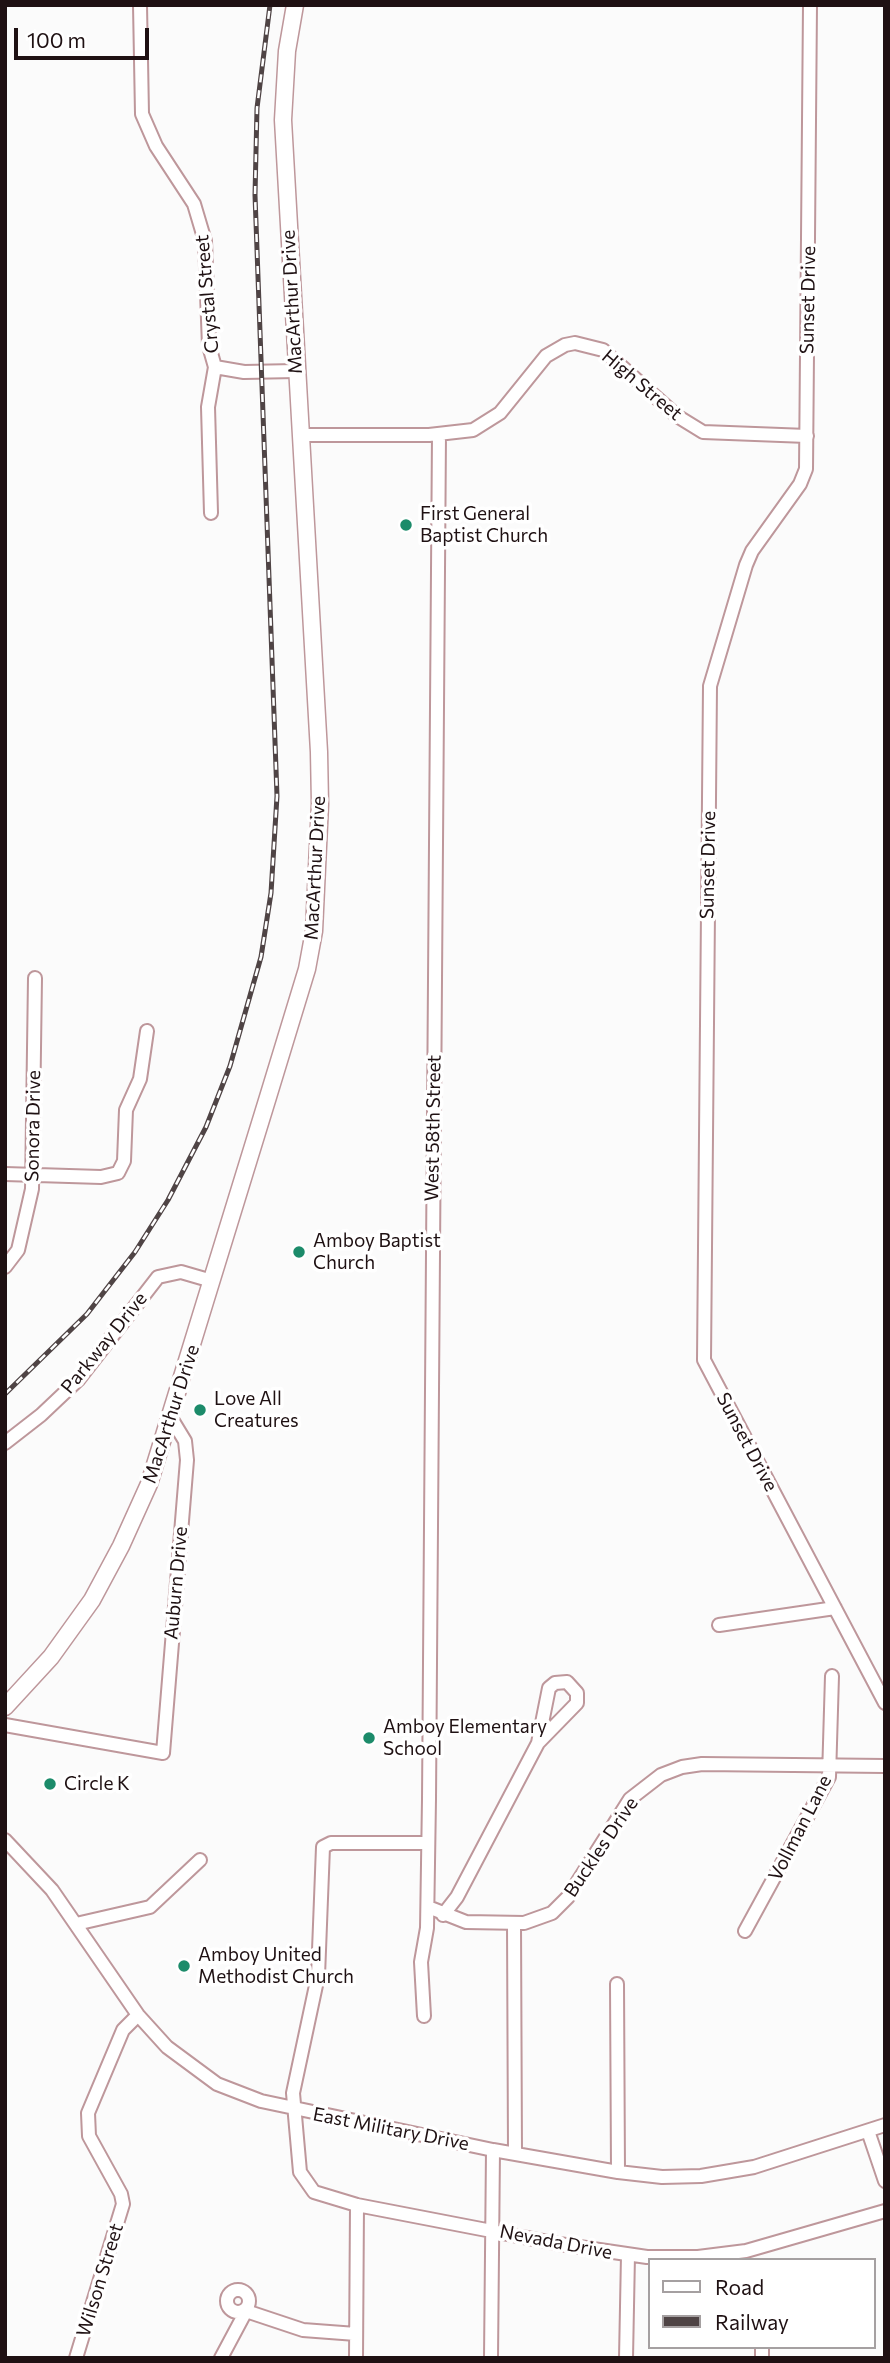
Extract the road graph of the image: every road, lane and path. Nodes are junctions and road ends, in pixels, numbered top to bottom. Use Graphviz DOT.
graph roads {
  1 [pos="140,5"];
  2 [pos="295,5"];
  3 [pos="810,5"];
  4 [pos="215,367"];
  5 [pos="296,372"];
  6 [pos="439,434"];
  7 [pos="301,435"];
  8 [pos="807,436"];
  9 [pos="211,513"];
  10 [pos="35,978"];
  11 [pos="147,1031"];
  12 [pos="5,1174"];
  13 [pos="32,1175"];
  14 [pos="5,1267"];
  15 [pos="212,1281"];
  16 [pos="171,1418"];
  17 [pos="5,1443"];
  18 [pos="835,1608"];
  19 [pos="719,1625"];
  20 [pos="832,1676"];
  21 [pos="885,1703"];
  22 [pos="5,1707"];
  23 [pos="5,1725"];
  24 [pos="538,1743"];
  25 [pos="831,1766"];
  26 [pos="885,1766"];
  27 [pos="5,1840"];
  28 [pos="428,1843"];
  29 [pos="200,1860"];
  30 [pos="428,1907"];
  31 [pos="443,1915"];
  32 [pos="514,1923"];
  33 [pos="76,1924"];
  34 [pos="745,1931"];
  35 [pos="617,1984"];
  36 [pos="138,2015"];
  37 [pos="424,2016"];
  38 [pos="293,2110"];
  39 [pos="885,2125"];
  40 [pos="868,2131"];
  41 [pos="493,2150"];
  42 [pos="515,2153"];
  43 [pos="618,2172"];
  44 [pos="885,2181"];
  45 [pos="357,2205"];
  46 [pos="885,2211"];
  47 [pos="492,2230"];
  48 [pos="761,2254"];
  49 [pos="628,2255"];
  50 [pos="356,2334"];
  51 [pos="76,2358"];
  52 [pos="221,2358"];
  53 [pos="356,2358"];
  54 [pos="491,2358"];
  55 [pos="626,2358"];
  1 -- 4 [label="street, Crystal Street"];
  2 -- 5 [label="main road, MacArthur Drive"];
  3 -- 8 [label="street, Sunset Drive"];
  4 -- 5 [label="street"];
  4 -- 9 [label="street, Crystal Street"];
  5 -- 7 [label="main road, MacArthur Drive"];
  6 -- 7 [label="street, High Street"];
  6 -- 8 [label="street, High Street"];
  6 -- 28 [label="street, West 58th Street"];
  7 -- 15 [label="main road, MacArthur Drive"];
  8 -- 18 [label="street, Sunset Drive"];
  10 -- 13 [label="street, Sonora Drive"];
  11 -- 13 [label="street"];
  12 -- 13 [label="street"];
  13 -- 14 [label="street, Sonora Drive"];
  15 -- 16 [label="main road, MacArthur Drive"];
  15 -- 17 [label="street, Parkway Drive"];
  16 -- 22 [label="main road, MacArthur Drive"];
  16 -- 23 [label="street, Auburn Drive"];
  18 -- 19 [label="street"];
  18 -- 21 [label="street, Sunset Drive"];
  20 -- 25 [label="street, Vollman Lane"];
  24 -- 24 [label="street"];
  24 -- 31 [label="street"];
  25 -- 26 [label="street, Buckles Drive"];
  25 -- 32 [label="street, Buckles Drive"];
  25 -- 34 [label="street, Vollman Lane"];
  27 -- 33 [label="street, East Military Drive"];
  28 -- 30 [label="street, West 58th Street"];
  28 -- 38 [label="street"];
  29 -- 33 [label="street"];
  30 -- 31 [label="street"];
  30 -- 37 [label="street, West 58th Street"];
  31 -- 32 [label="street, Buckles Drive"];
  32 -- 42 [label="street"];
  33 -- 36 [label="street, East Military Drive"];
  35 -- 43 [label="street"];
  36 -- 38 [label="street, East Military Drive"];
  36 -- 51 [label="street, Wilson Street"];
  38 -- 41 [label="street, East Military Drive"];
  38 -- 45 [label="street, Nevada Drive"];
  39 -- 40 [label="street, East Military Drive"];
  40 -- 43 [label="street, East Military Drive"];
  40 -- 44 [label="street"];
  41 -- 42 [label="street, East Military Drive"];
  41 -- 47 [label="street"];
  42 -- 43 [label="street, East Military Drive"];
  45 -- 47 [label="street, Nevada Drive"];
  45 -- 50 [label="street"];
  46 -- 48 [label="street, Nevada Drive"];
  47 -- 49 [label="street, Nevada Drive"];
  47 -- 54 [label="street"];
  48 -- 49 [label="street, Nevada Drive"];
  49 -- 55 [label="street"];
  50 -- 52 [label="street"];
  50 -- 53 [label="street"];
}
